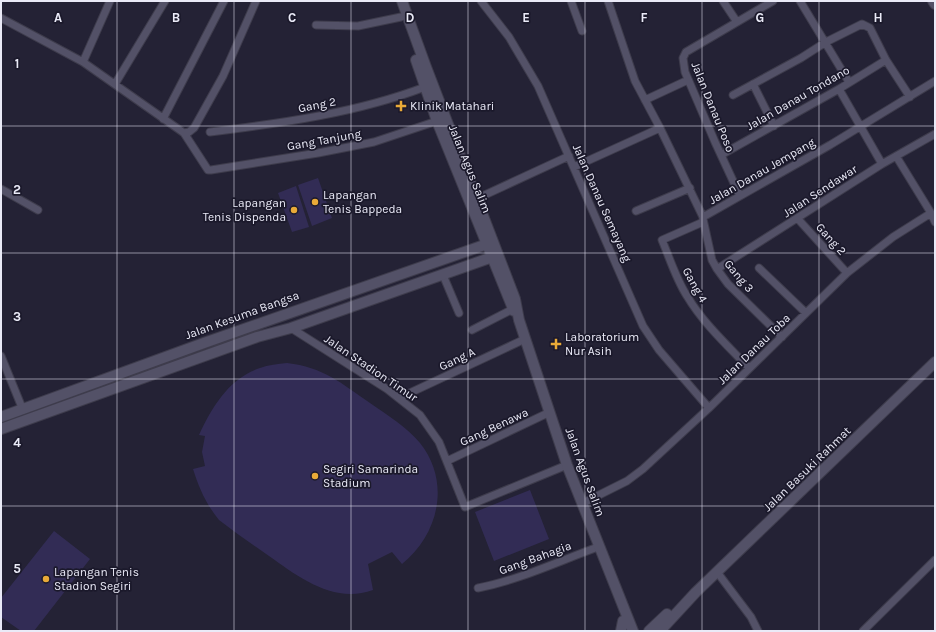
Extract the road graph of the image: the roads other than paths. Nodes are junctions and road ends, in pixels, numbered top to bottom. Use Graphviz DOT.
graph roads {
  1 [pos="110,1"];
  2 [pos="165,1"];
  3 [pos="224,1"];
  4 [pos="256,1"];
  5 [pos="482,1"];
  6 [pos="571,1"];
  7 [pos="608,1"];
  8 [pos="723,1"];
  9 [pos="773,1"];
  10 [pos="800,1"];
  11 [pos="402,2"];
  12 [pos="401,16"];
  13 [pos="1,18"];
  14 [pos="737,22"];
  15 [pos="316,25"];
  16 [pos="582,31"];
  17 [pos="826,42"];
  18 [pos="414,44"];
  19 [pos="886,60"];
  20 [pos="83,62"];
  21 [pos="688,80"];
  22 [pos="935,81"];
  23 [pos="850,82"];
  24 [pos="115,84"];
  25 [pos="753,84"];
  26 [pos="425,87"];
  27 [pos="839,89"];
  28 [pos="733,95"];
  29 [pos="910,97"];
  30 [pos="646,100"];
  31 [pos="163,119"];
  32 [pos="441,119"];
  33 [pos="774,126"];
  34 [pos="860,127"];
  35 [pos="660,128"];
  36 [pos="210,132"];
  37 [pos="182,133"];
  38 [pos="935,134"];
  39 [pos="721,155"];
  40 [pos="569,156"];
  41 [pos="896,156"];
  42 [pos="882,164"];
  43 [pos="574,167"];
  44 [pos="690,188"];
  45 [pos="1,189"];
  46 [pos="740,196"];
  47 [pos="476,199"];
  48 [pos="38,210"];
  49 [pos="636,210"];
  50 [pos="931,213"];
  51 [pos="798,219"];
  52 [pos="703,220"];
  53 [pos="935,222"];
  54 [pos="490,243"];
  55 [pos="495,256"];
  56 [pos="759,268"];
  57 [pos="717,269"];
  58 [pos="847,273"];
  59 [pos="443,275"];
  60 [pos="513,309"];
  61 [pos="459,313"];
  62 [pos="806,313"];
  63 [pos="519,320"];
  64 [pos="259,323"];
  65 [pos="291,328"];
  66 [pos="472,330"];
  67 [pos="264,335"];
  68 [pos="782,337"];
  69 [pos="525,339"];
  70 [pos="204,343"];
  71 [pos="1,356"];
  72 [pos="207,356"];
  73 [pos="935,362"];
  74 [pos="749,368"];
  75 [pos="399,398"];
  76 [pos="709,408"];
  77 [pos="23,410"];
  78 [pos="550,412"];
  79 [pos="1,417"];
  80 [pos="1,429"];
  81 [pos="447,461"];
  82 [pos="567,464"];
  83 [pos="583,503"];
  84 [pos="598,546"];
  85 [pos="604,560"];
  86 [pos="935,560"];
  87 [pos="717,572"];
  88 [pos="478,588"];
  89 [pos="696,592"];
  90 [pos="623,621"];
  91 [pos="867,629"];
  92 [pos="621,631"];
  93 [pos="628,631"];
  94 [pos="633,631"];
  95 [pos="648,631"];
  96 [pos="660,631"];
  97 [pos="758,631"];
  1 -- 20 [label="street"];
  2 -- 24 [label="street"];
  3 -- 31 [label="street"];
  4 -- 37 [label="street"];
  5 -- 40 [label="street, Jalan Danau Semayang"];
  6 -- 16 [label="street"];
  7 -- 30 [label="street, Jalan Danau Jempang"];
  8 -- 14 [label="street"];
  9 -- 14 [label="street, Jalan Danau Poso"];
  10 -- 17 [label="street"];
  11 -- 12 [label="street, Jalan Agus Salim"];
  11 -- 18 [label="street, Jalan Agus Salim"];
  12 -- 15 [label="street"];
  12 -- 18 [label="street, Jalan Agus Salim"];
  13 -- 20 [label="street"];
  14 -- 21 [label="street, Jalan Danau Poso"];
  17 -- 19 [label="street"];
  17 -- 23 [label="street"];
  17 -- 25 [label="street"];
  18 -- 26 [label="street, Jalan Agus Salim"];
  18 -- 32 [label="street, Jalan Agus Salim"];
  19 -- 23 [label="street, Jalan Danau Tondano"];
  19 -- 29 [label="street"];
  20 -- 24 [label="street"];
  21 -- 30 [label="street"];
  21 -- 39 [label="street, Jalan Danau Poso"];
  22 -- 29 [label="street, Jalan Danau Jempang"];
  23 -- 27 [label="street, Jalan Danau Tondano"];
  24 -- 31 [label="street"];
  25 -- 28 [label="street"];
  25 -- 33 [label="street"];
  26 -- 32 [label="street, Jalan Agus Salim"];
  26 -- 36 [label="street, Gang 2"];
  27 -- 33 [label="street, Jalan Danau Tondano"];
  27 -- 34 [label="street"];
  29 -- 34 [label="street, Jalan Danau Jempang"];
  30 -- 35 [label="street, Jalan Danau Jempang"];
  31 -- 37 [label="street"];
  32 -- 37 [label="street, Gang Tanjung"];
  32 -- 47 [label="street, Jalan Agus Salim"];
  32 -- 54 [label="street, Jalan Agus Salim"];
  33 -- 39 [label="street, Jalan Danau Tondano"];
  34 -- 42 [label="street"];
  34 -- 46 [label="street, Jalan Danau Jempang"];
  35 -- 43 [label="street"];
  35 -- 44 [label="street, Jalan Danau Jempang"];
  38 -- 41 [label="street, Jalan Sendawar"];
  39 -- 46 [label="street, Jalan Danau Poso"];
  40 -- 43 [label="street, Jalan Danau Semayang"];
  40 -- 47 [label="street"];
  41 -- 42 [label="street, Jalan Sendawar"];
  41 -- 50 [label="street"];
  42 -- 51 [label="street, Jalan Sendawar"];
  43 -- 76 [label="street, Jalan Danau Semayang"];
  44 -- 49 [label="street"];
  44 -- 52 [label="street, Jalan Danau Jempang"];
  45 -- 48 [label="street"];
  46 -- 52 [label="street, Jalan Danau Jempang"];
  47 -- 54 [label="street, Jalan Agus Salim"];
  50 -- 53 [label="street"];
  50 -- 58 [label="street, Jalan Danau Toba"];
  51 -- 57 [label="street, Jalan Sendawar"];
  51 -- 58 [label="street, Gang 2"];
  52 -- 57 [label="street, Gang 3"];
  52 -- 74 [label="street, Gang 4"];
  54 -- 55 [label="street, Jalan Agus Salim"];
  54 -- 64 [label="street, Jalan Kesuma Bangsa"];
  55 -- 59 [label="street"];
  55 -- 60 [label="street, Jalan Agus Salim"];
  55 -- 63 [label="street, Jalan Agus Salim"];
  56 -- 62 [label="street"];
  57 -- 68 [label="street, Gang 3"];
  58 -- 62 [label="street, Jalan Danau Toba"];
  59 -- 61 [label="street"];
  59 -- 65 [label="street"];
  60 -- 63 [label="street, Jalan Agus Salim"];
  60 -- 66 [label="street"];
  62 -- 68 [label="street, Jalan Danau Toba"];
  63 -- 69 [label="street, Jalan Agus Salim"];
  64 -- 67 [label="street"];
  64 -- 70 [label="street, Jalan Kesuma Bangsa"];
  65 -- 67 [label="street"];
  65 -- 75 [label="street, Jalan Stadion Timur"];
  67 -- 72 [label="street"];
  68 -- 74 [label="street, Jalan Danau Toba"];
  69 -- 75 [label="street, Gang A"];
  69 -- 78 [label="street, Jalan Agus Salim"];
  70 -- 72 [label="street"];
  70 -- 77 [label="street, Jalan Kesuma Bangsa"];
  71 -- 77 [label="street"];
  72 -- 80 [label="street"];
  73 -- 87 [label="street, Jalan Basuki Rahmat"];
  74 -- 76 [label="street, Jalan Danau Toba"];
  75 -- 81 [label="street, Jalan Stadion Timur"];
  76 -- 83 [label="street, Jalan Danau Toba"];
  77 -- 79 [label="street, Jalan Kesuma Bangsa"];
  78 -- 81 [label="street, Gang Benawa"];
  78 -- 82 [label="street, Jalan Agus Salim"];
  81 -- 82 [label="street, Jalan Stadion Timur"];
  82 -- 83 [label="street, Jalan Agus Salim"];
  83 -- 84 [label="street, Jalan Agus Salim"];
  84 -- 85 [label="street, Jalan Agus Salim"];
  84 -- 88 [label="street, Gang Bahagia"];
  85 -- 90 [label="street"];
  85 -- 94 [label="street, Jalan Agus Salim"];
  86 -- 91 [label="street"];
  87 -- 89 [label="street, Jalan Basuki Rahmat"];
  87 -- 97 [label="street"];
  89 -- 95 [label="street, Jalan Basuki Rahmat"];
  89 -- 96 [label="street, Jalan Basuki Rahmat"];
  90 -- 92 [label="street"];
  90 -- 93 [label="street"];
}
